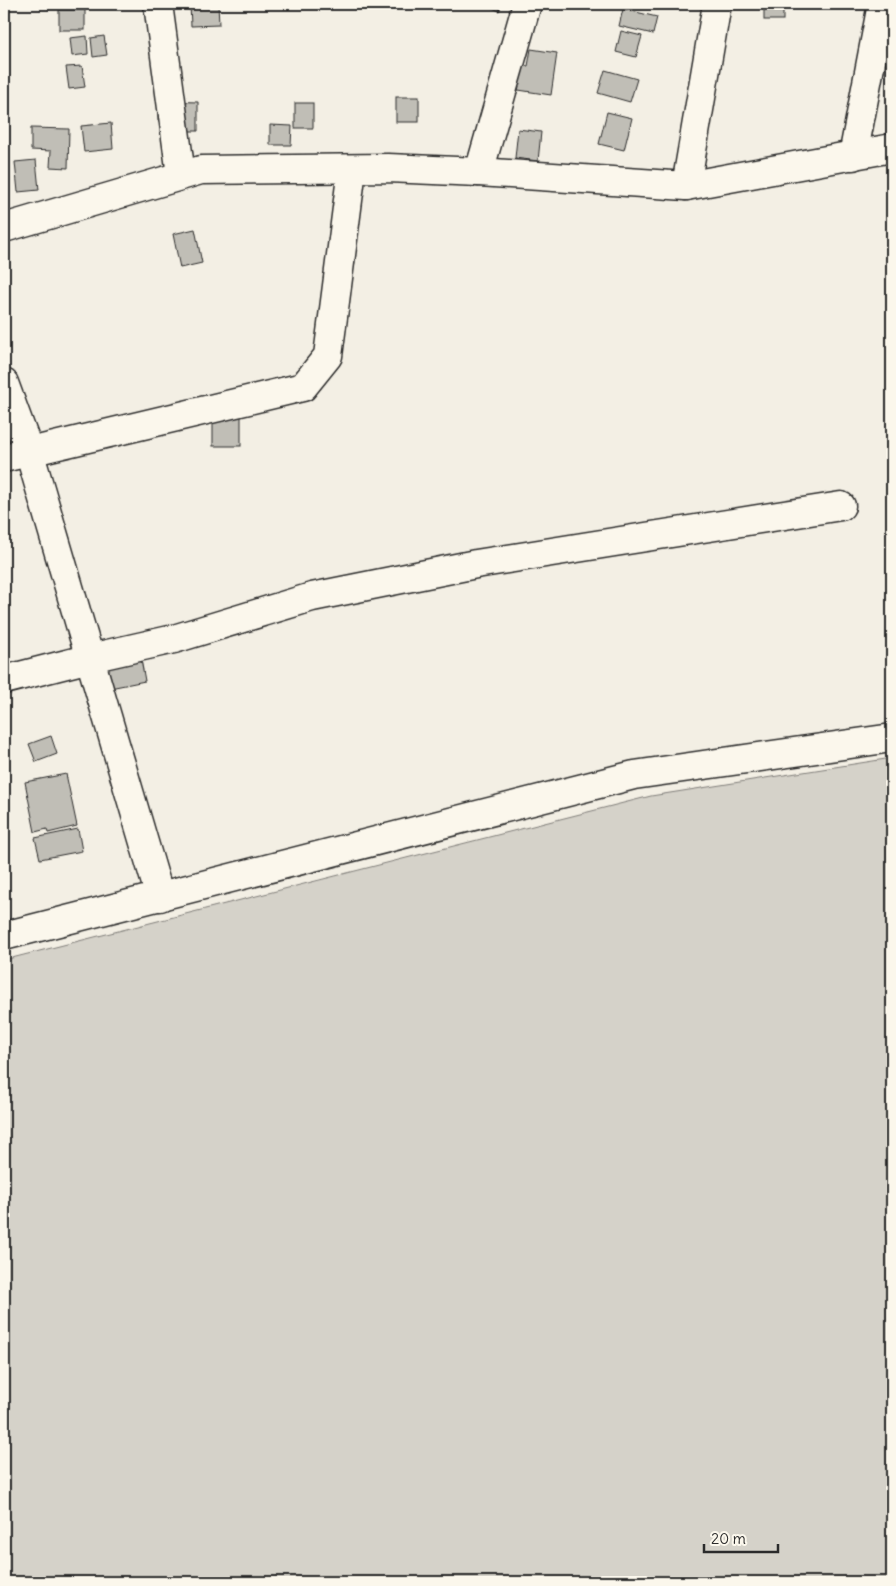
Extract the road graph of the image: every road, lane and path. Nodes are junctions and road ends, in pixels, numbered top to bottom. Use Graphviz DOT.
graph roads {
  1 [pos="158,4"];
  2 [pos="527,4"];
  3 [pos="717,4"];
  4 [pos="882,4"];
  5 [pos="892,148"];
  6 [pos="853,156"];
  7 [pos="352,168"];
  8 [pos="479,172"];
  9 [pos="181,175"];
  10 [pos="686,186"];
  11 [pos="4,228"];
  12 [pos="4,383"];
  13 [pos="16,454"];
  14 [pos="841,506"];
  15 [pos="90,658"];
  16 [pos="4,680"];
  17 [pos="892,738"];
  18 [pos="160,897"];
  19 [pos="4,936"];
  1 -- 9 [label="street"];
  2 -- 8 [label="street"];
  3 -- 10 [label="street"];
  4 -- 6 [label="street"];
  5 -- 6 [label="street"];
  6 -- 10 [label="street"];
  7 -- 8 [label="street"];
  7 -- 9 [label="street"];
  7 -- 13 [label="street"];
  8 -- 10 [label="street"];
  9 -- 11 [label="street"];
  12 -- 13 [label="street"];
  13 -- 15 [label="street"];
  14 -- 15 [label="street"];
  15 -- 16 [label="street"];
  15 -- 18 [label="street"];
  17 -- 18 [label="street"];
  18 -- 19 [label="street"];
}
